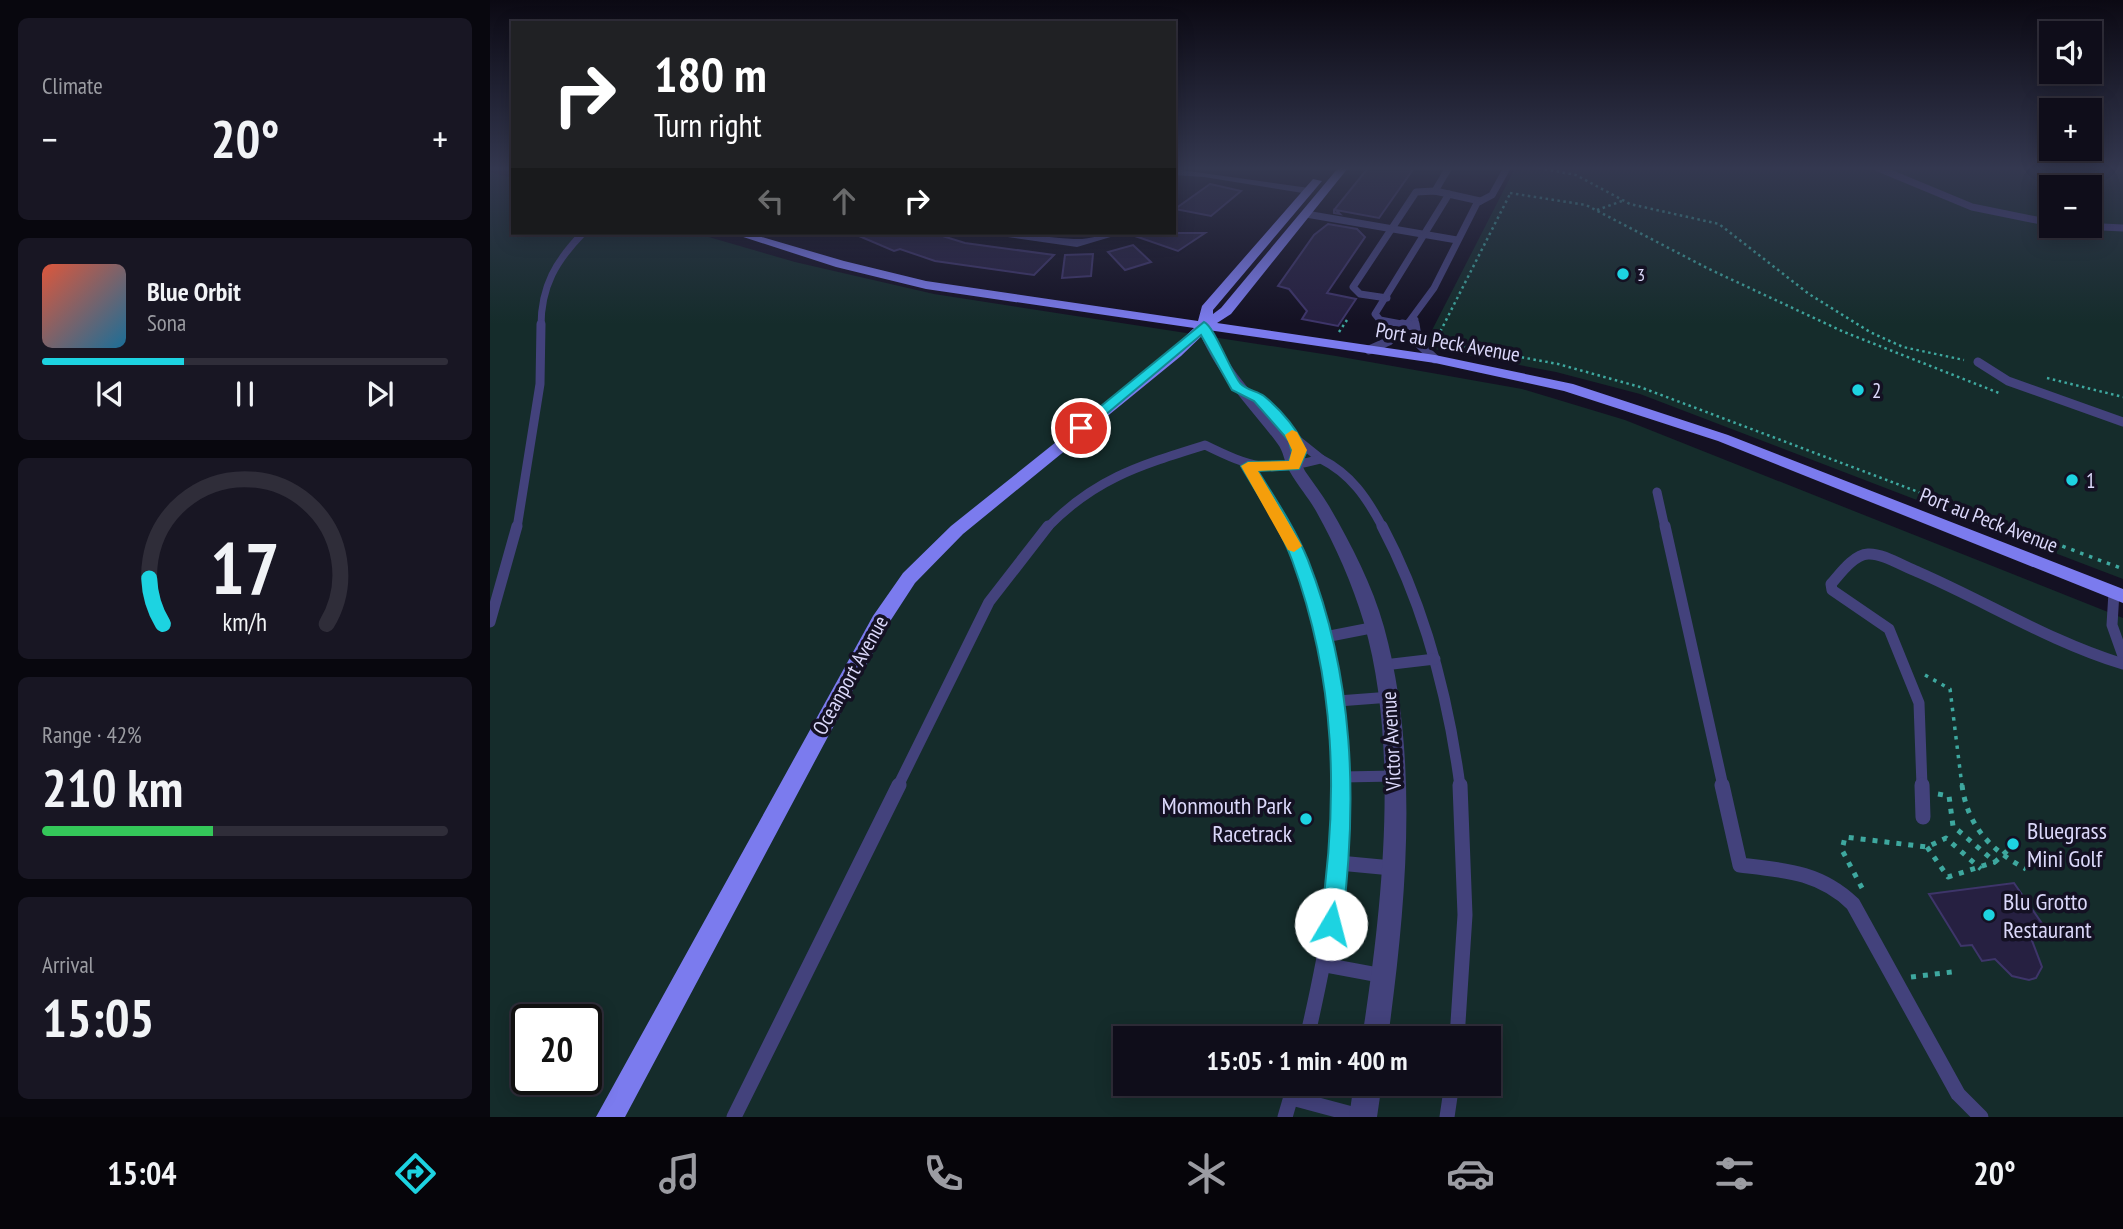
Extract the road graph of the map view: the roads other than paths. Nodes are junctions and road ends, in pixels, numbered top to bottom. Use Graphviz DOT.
graph roads {
  1 [pos="1284,220"];
  2 [pos="1301,220"];
  3 [pos="1341,220"];
  4 [pos="1397,220"];
  5 [pos="1433,220"];
  6 [pos="1469,220"];
  7 [pos="2102,227"];
  8 [pos="2123,228"];
  9 [pos="1391,229"];
  10 [pos="1424,234"];
  11 [pos="581,235"];
  12 [pos="744,235"];
  13 [pos="1016,235"];
  14 [pos="1110,235"];
  15 [pos="1457,240"];
  16 [pos="1387,298"];
  17 [pos="1390,322"];
  18 [pos="1413,324"];
  19 [pos="1204,326"];
  20 [pos="1396,338"];
  21 [pos="1369,350"];
  22 [pos="1435,359"];
  23 [pos="1978,362"];
  24 [pos="1237,387"];
  25 [pos="2123,422"];
  26 [pos="1296,439"];
  27 [pos="1321,459"];
  28 [pos="1248,466"];
  29 [pos="1294,466"];
  30 [pos="1657,492"];
  31 [pos="2118,594"];
  32 [pos="490,622"];
  33 [pos="1376,627"];
  34 [pos="1325,637"];
  35 [pos="2123,656"];
  36 [pos="1435,659"];
  37 [pos="2123,664"];
  38 [pos="1384,665"];
  39 [pos="1391,697"];
  40 [pos="1338,701"];
  41 [pos="1395,776"];
  42 [pos="1342,777"];
  43 [pos="1923,817"];
  44 [pos="1339,863"];
  45 [pos="1392,868"];
  46 [pos="1325,965"];
  47 [pos="1384,976"];
  48 [pos="1310,1026"];
  49 [pos="1377,1026"];
  50 [pos="1459,1026"];
  51 [pos="1292,1096"];
  52 [pos="1309,1096"];
  53 [pos="1366,1096"];
  54 [pos="1450,1096"];
  55 [pos="610,1117"];
  56 [pos="734,1117"];
  57 [pos="1285,1117"];
  58 [pos="1363,1117"];
  59 [pos="1447,1117"];
  60 [pos="1981,1117"];
  1 -- 19 [label="main road"];
  2 -- 19 [label="main road"];
  3 -- 9 [label="lane"];
  4 -- 9 [label="lane"];
  5 -- 10 [label="lane"];
  6 -- 15 [label="lane"];
  7 -- 8 [label="lane"];
  9 -- 10 [label="lane"];
  9 -- 16 [label="lane"];
  10 -- 15 [label="lane"];
  10 -- 16 [label="lane"];
  11 -- 32 [label="lane"];
  12 -- 19 [label="main road, Port au Peck Avenue"];
  13 -- 14 [label="street"];
  15 -- 18 [label="lane"];
  16 -- 17 [label="lane"];
  17 -- 18 [label="lane"];
  17 -- 20 [label="lane"];
  18 -- 20 [label="lane"];
  18 -- 22 [label="lane"];
  19 -- 21 [label="main road, Port au Peck Avenue"];
  19 -- 24 [label="street, Victor Avenue"];
  19 -- 55 [label="main road, Oceanport Avenue"];
  20 -- 21 [label="lane"];
  21 -- 22 [label="main road, Port au Peck Avenue"];
  22 -- 31 [label="main road, Port au Peck Avenue"];
  23 -- 25 [label="lane"];
  24 -- 26 [label="street, Victor Avenue"];
  24 -- 29 [label="street, Victor Avenue"];
  26 -- 27 [label="lane, Victor Avenue"];
  26 -- 29 [label="street"];
  27 -- 29 [label="lane"];
  27 -- 36 [label="lane, Victor Avenue"];
  28 -- 29 [label="lane"];
  28 -- 34 [label="lane"];
  28 -- 56 [label="lane"];
  29 -- 33 [label="street, Victor Avenue"];
  30 -- 60 [label="lane"];
  31 -- 35 [label="lane"];
  33 -- 34 [label="lane"];
  33 -- 38 [label="street, Victor Avenue"];
  34 -- 40 [label="lane"];
  36 -- 38 [label="lane"];
  36 -- 50 [label="lane, Victor Avenue"];
  37 -- 43 [label="lane"];
  38 -- 39 [label="street, Victor Avenue"];
  39 -- 40 [label="lane"];
  39 -- 41 [label="street, Victor Avenue"];
  40 -- 42 [label="lane"];
  41 -- 42 [label="lane"];
  41 -- 45 [label="street, Victor Avenue"];
  42 -- 44 [label="lane"];
  44 -- 45 [label="lane"];
  44 -- 46 [label="lane"];
  45 -- 47 [label="street, Victor Avenue"];
  46 -- 47 [label="lane"];
  46 -- 48 [label="lane"];
  47 -- 49 [label="street, Victor Avenue"];
  51 -- 57 [label="lane"];
  52 -- 58 [label="lane"];
  53 -- 58 [label="street"];
  54 -- 59 [label="lane"];
}
